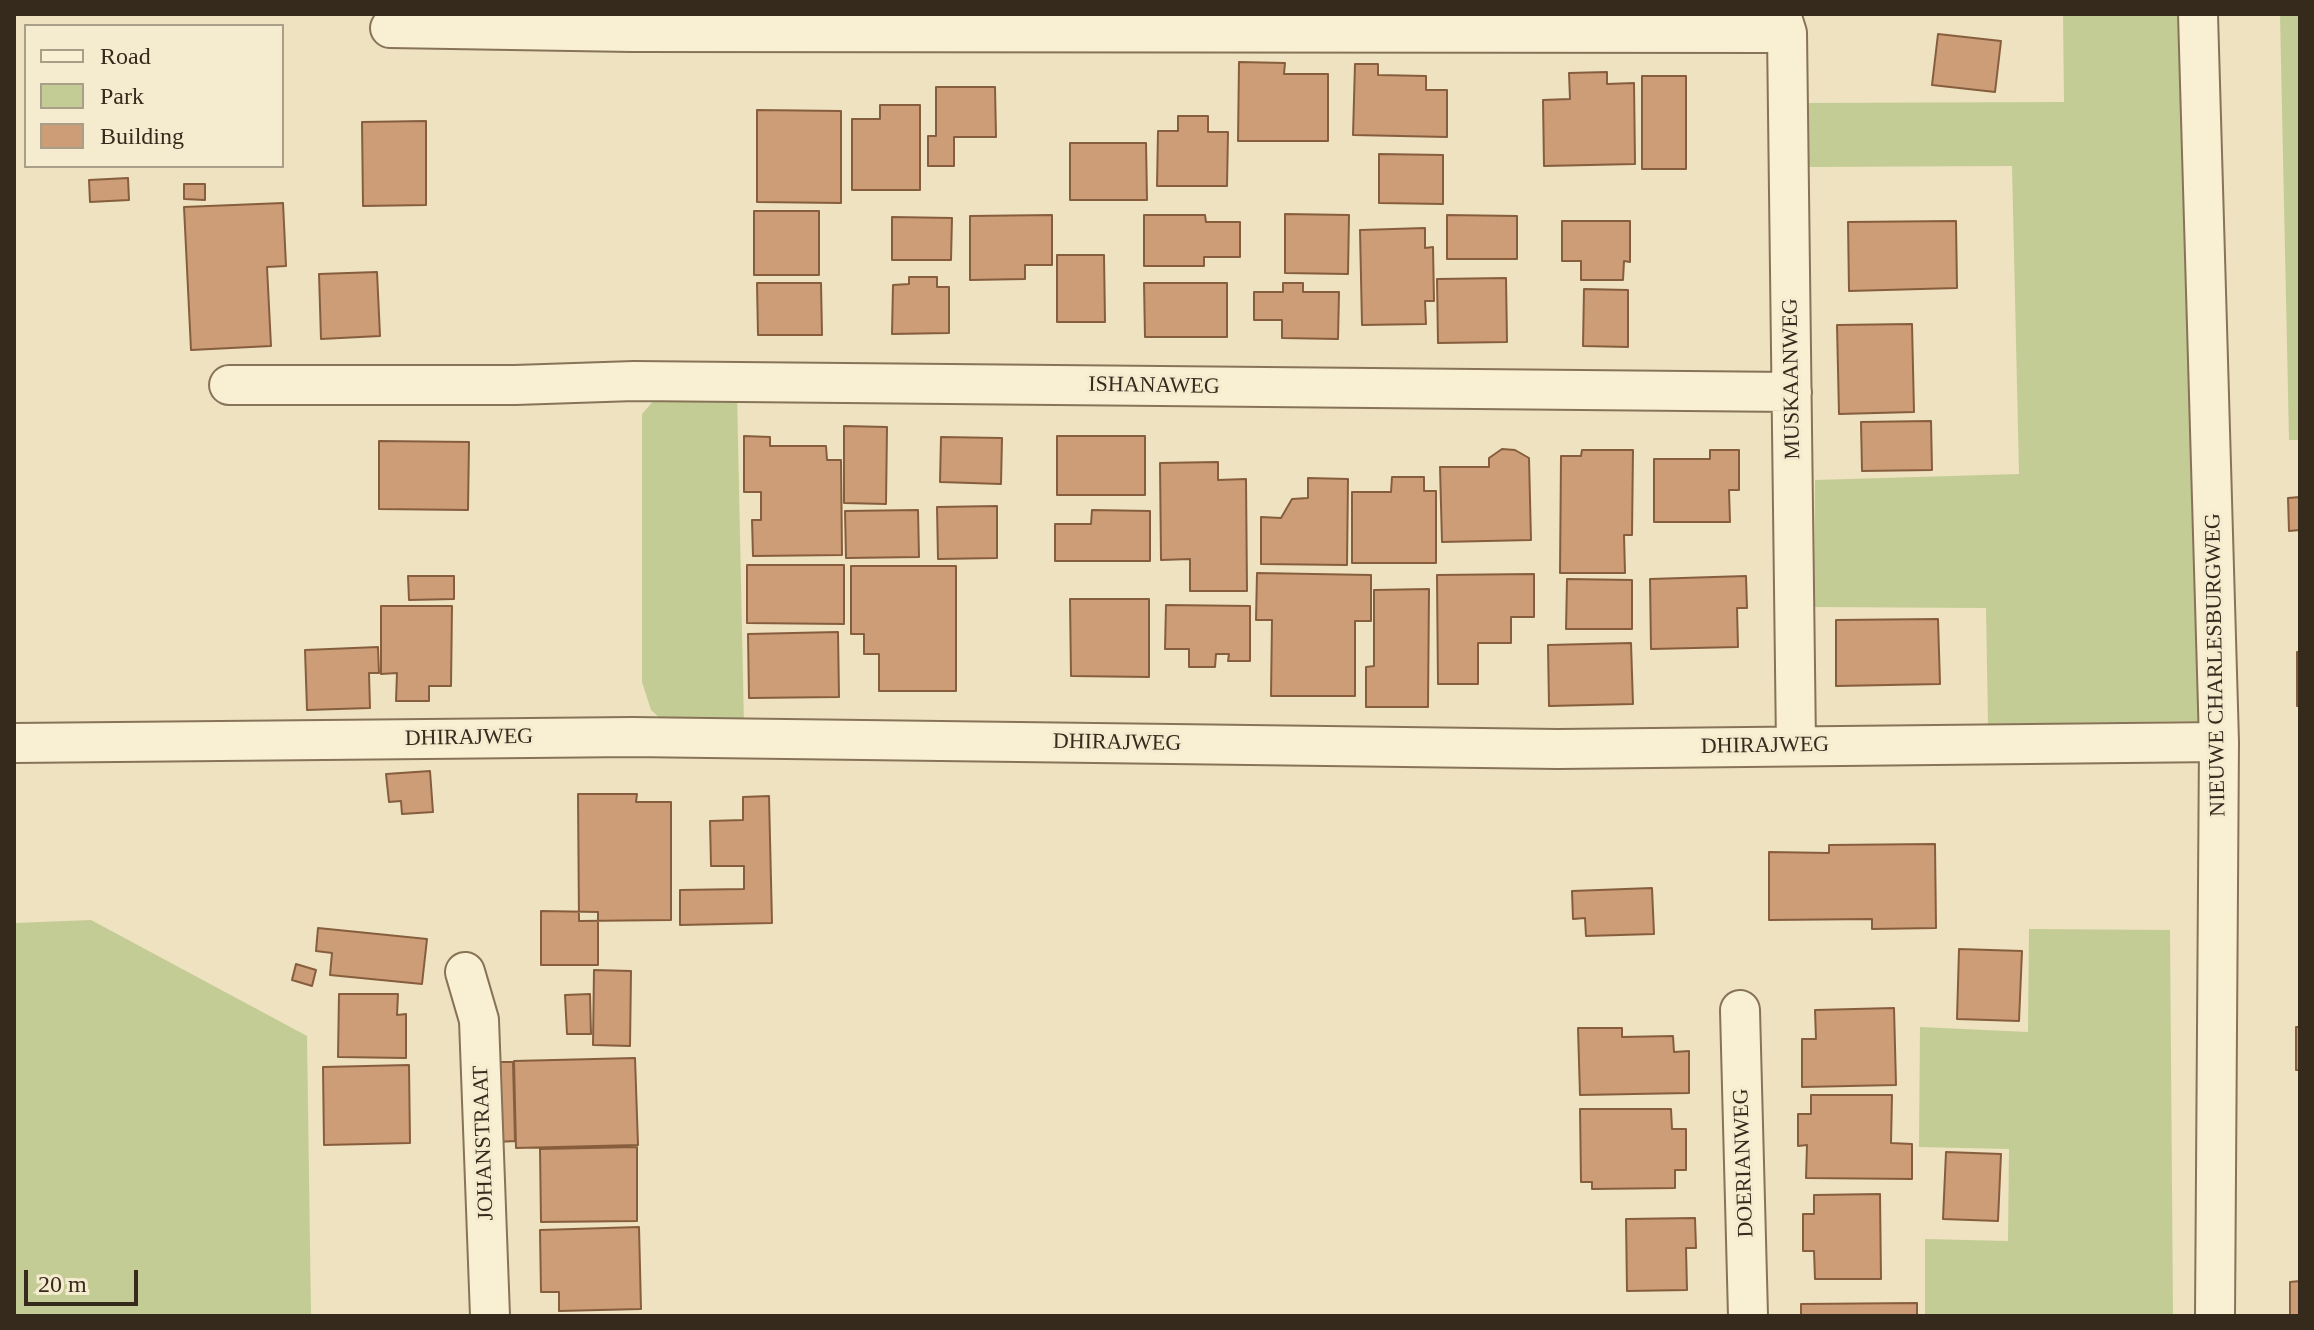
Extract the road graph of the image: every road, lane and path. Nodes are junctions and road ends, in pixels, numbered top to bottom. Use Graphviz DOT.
graph roads {
  1 [pos="2198,14"];
  2 [pos="1784,24"];
  3 [pos="390,28"];
  4 [pos="229,385"];
  5 [pos="1792,392"];
  6 [pos="2219,742"];
  7 [pos="14,743"];
  8 [pos="1796,746"];
  9 [pos="465,972"];
  10 [pos="1740,1010"];
  11 [pos="490,1316"];
  12 [pos="1748,1316"];
  13 [pos="2215,1316"];
  1 -- 6 [label="street, NIEUWE CHARLESBURGWEG"];
  2 -- 3 [label="street"];
  2 -- 5 [label="street, MUSKAANWEG"];
  4 -- 5 [label="street, ISHANAWEG"];
  5 -- 8 [label="street, MUSKAANWEG"];
  6 -- 8 [label="street, DHIRAJWEG"];
  6 -- 13 [label="street, NIEUWE CHARLESBURGWEG"];
  7 -- 8 [label="street, DHIRAJWEG"];
  9 -- 11 [label="street, JOHANSTRAAT"];
  10 -- 12 [label="street, DOERIANWEG"];
}
